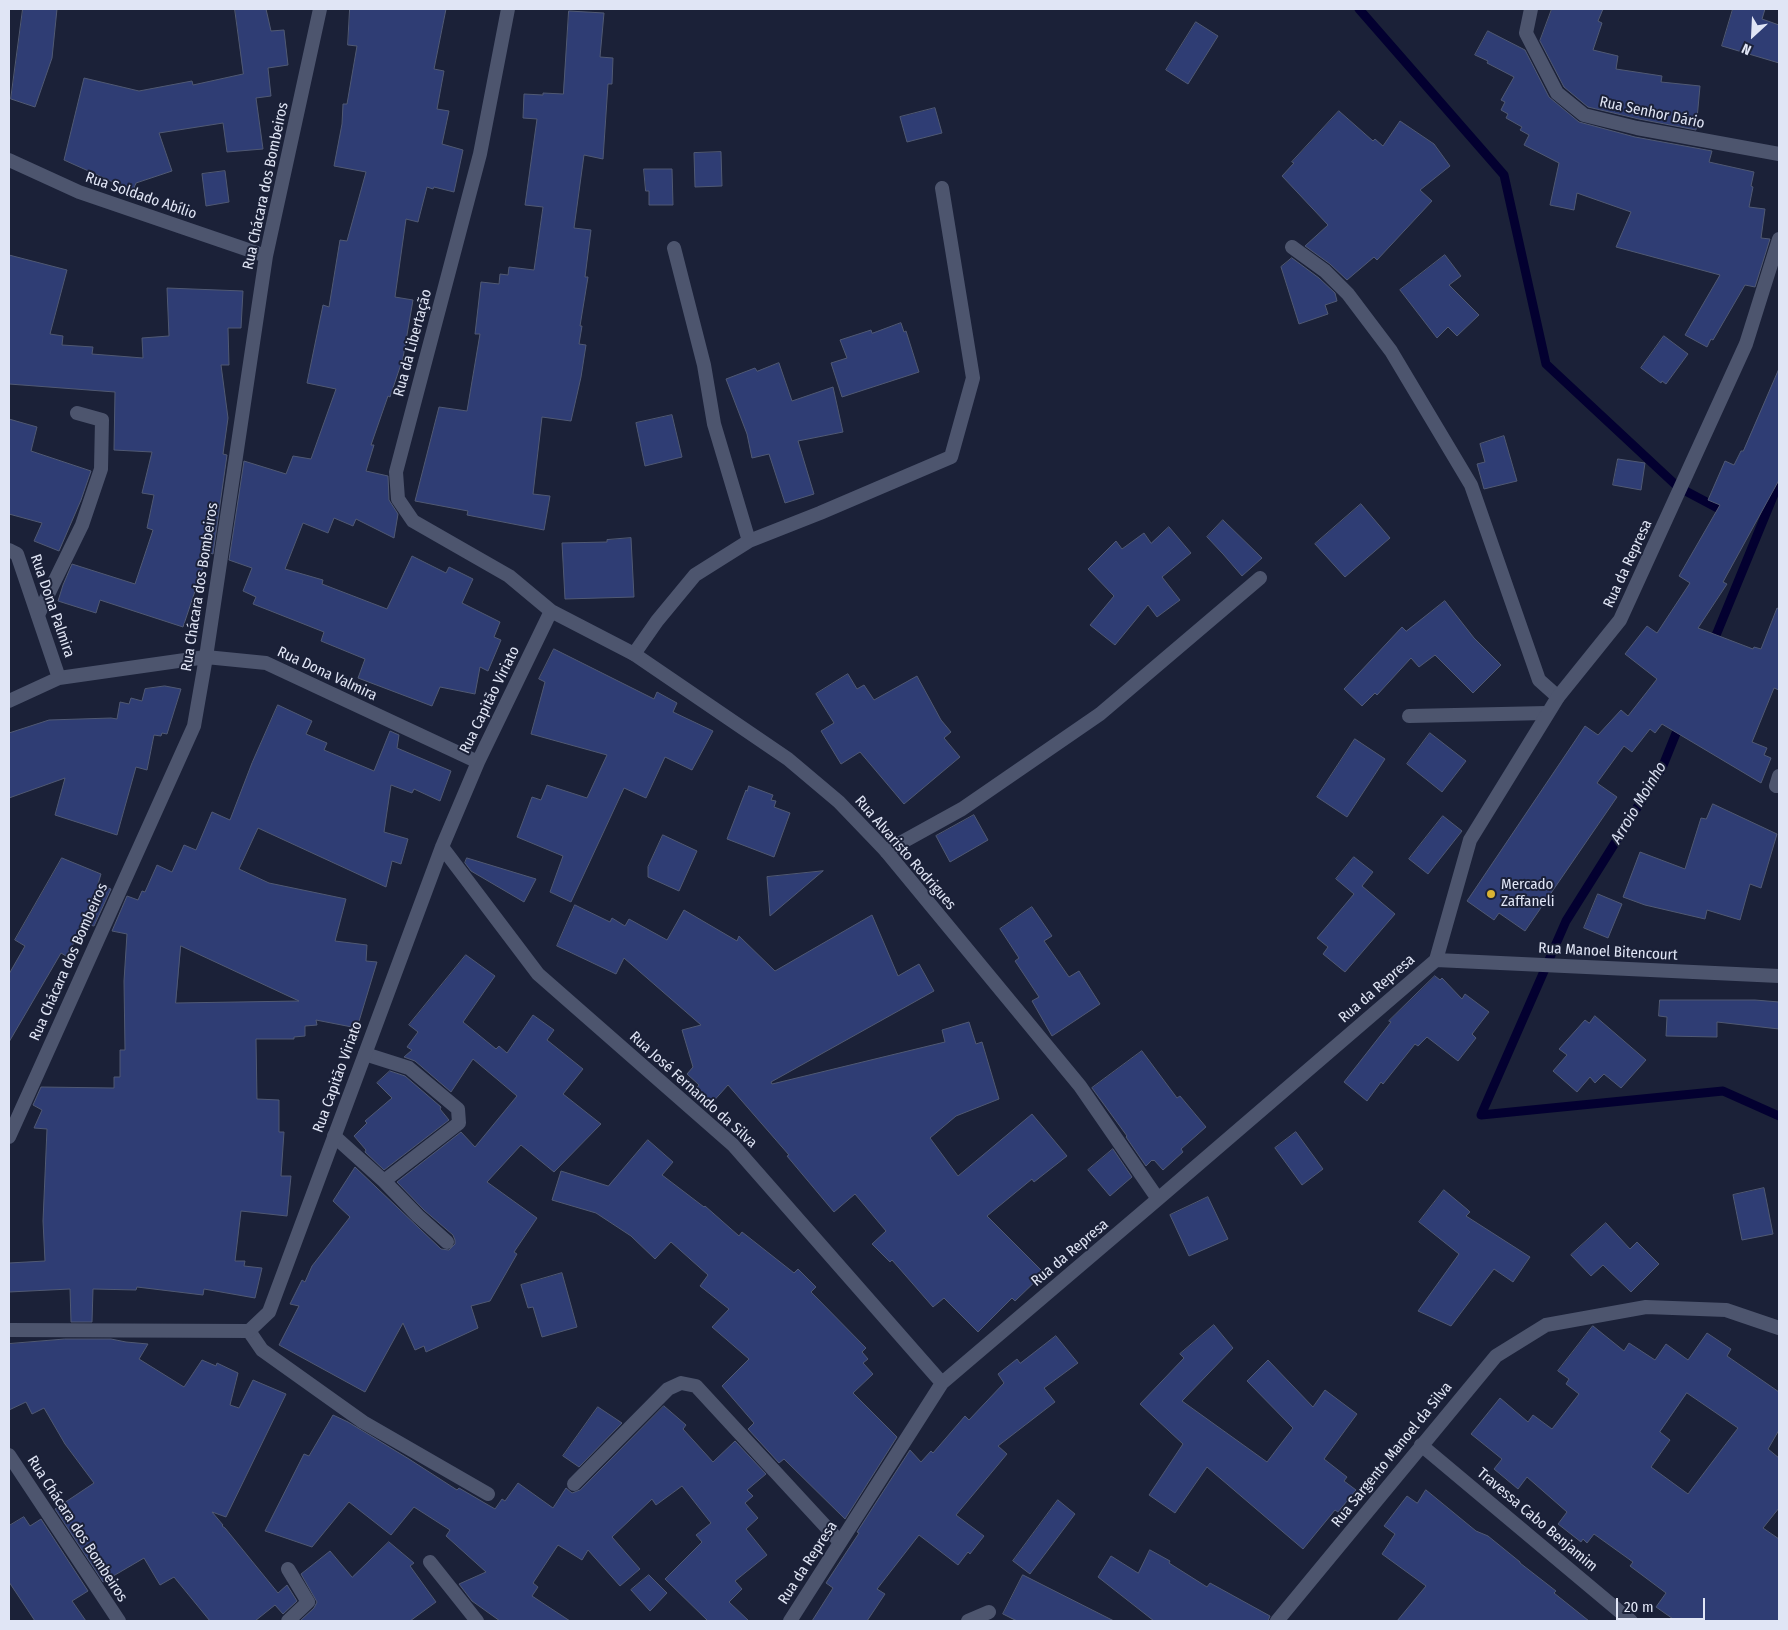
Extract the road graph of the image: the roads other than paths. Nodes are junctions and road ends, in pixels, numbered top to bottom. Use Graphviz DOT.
graph roads {
  1 [pos="320,9"];
  2 [pos="508,9"];
  3 [pos="1531,9"];
  4 [pos="1779,154"];
  5 [pos="9,160"];
  6 [pos="942,188"];
  7 [pos="1779,239"];
  8 [pos="1292,247"];
  9 [pos="674,248"];
  10 [pos="266,256"];
  11 [pos="77,413"];
  12 [pos="749,541"];
  13 [pos="9,550"];
  14 [pos="1260,578"];
  15 [pos="551,611"];
  16 [pos="38,615"];
  17 [pos="634,654"];
  18 [pos="206,657"];
  19 [pos="59,678"];
  20 [pos="1558,697"];
  21 [pos="9,701"];
  22 [pos="1547,713"];
  23 [pos="1409,716"];
  24 [pos="478,762"];
  25 [pos="442,847"];
  26 [pos="886,851"];
  27 [pos="1436,960"];
  28 [pos="1779,976"];
  29 [pos="365,1054"];
  30 [pos="334,1136"];
  31 [pos="9,1137"];
  32 [pos="384,1181"];
  33 [pos="1158,1200"];
  34 [pos="446,1242"];
  35 [pos="1779,1328"];
  36 [pos="9,1330"];
  37 [pos="249,1331"];
  38 [pos="942,1383"];
  39 [pos="1421,1445"];
  40 [pos="9,1455"];
  41 [pos="574,1484"];
  42 [pos="488,1494"];
  43 [pos="840,1542"];
  44 [pos="430,1562"];
  45 [pos="288,1569"];
  46 [pos="989,1612"];
  47 [pos="119,1621"];
  48 [pos="288,1621"];
  49 [pos="477,1621"];
  50 [pos="790,1621"];
  51 [pos="968,1621"];
  52 [pos="1277,1621"];
  53 [pos="1631,1621"];
  1 -- 10 [label="street, Rua Chácara dos Bombeiros"];
  2 -- 15 [label="street, Rua da Libertação"];
  3 -- 4 [label="street, Rua Senhor Dário"];
  5 -- 10 [label="street, Rua Soldado Abílio"];
  6 -- 12 [label="street"];
  7 -- 20 [label="street, Rua da Represa"];
  8 -- 20 [label="street"];
  9 -- 12 [label="street"];
  10 -- 18 [label="street, Rua Chácara dos Bombeiros"];
  11 -- 16 [label="street"];
  12 -- 17 [label="street"];
  13 -- 16 [label="street, Rua Dona Palmira"];
  14 -- 26 [label="street"];
  15 -- 17 [label="street, Rua Alvaristo Rodrigues"];
  15 -- 24 [label="street, Rua Capitão Viriato"];
  16 -- 19 [label="street, Rua Dona Palmira"];
  17 -- 26 [label="street, Rua Alvaristo Rodrigues"];
  18 -- 19 [label="street, Rua Dona Valmira"];
  18 -- 24 [label="street, Rua Dona Valmira"];
  18 -- 31 [label="street, Rua Chácara dos Bombeiros"];
  19 -- 21 [label="street, Rua Dona Valmira"];
  20 -- 22 [label="street, Rua da Represa"];
  22 -- 23 [label="street"];
  22 -- 27 [label="street, Rua da Represa"];
  24 -- 25 [label="street, Rua Capitão Viriato"];
  25 -- 29 [label="street, Rua Capitão Viriato"];
  25 -- 38 [label="street, Rua José Fernando da Silva"];
  26 -- 33 [label="street, Rua Alvaristo Rodrigues"];
  27 -- 28 [label="street, Rua Manoel Bitencourt"];
  27 -- 33 [label="street, Rua da Represa"];
  29 -- 30 [label="street, Rua Capitão Viriato"];
  29 -- 32 [label="street"];
  30 -- 32 [label="street"];
  30 -- 37 [label="street, Rua Capitão Viriato"];
  32 -- 34 [label="street"];
  33 -- 38 [label="street, Rua da Represa"];
  35 -- 39 [label="street, Rua Sargento Manoel da Silva"];
  36 -- 37 [label="street"];
  37 -- 42 [label="street"];
  38 -- 43 [label="street, Rua da Represa"];
  39 -- 52 [label="street, Rua Sargento Manoel da Silva"];
  39 -- 53 [label="street, Travessa Cabo Benjamim"];
  40 -- 47 [label="street, Rua Chácara dos Bombeiros"];
  41 -- 43 [label="street"];
  43 -- 50 [label="street, Rua da Represa"];
  44 -- 49 [label="street"];
  45 -- 48 [label="street"];
  46 -- 51 [label="street"];
}
